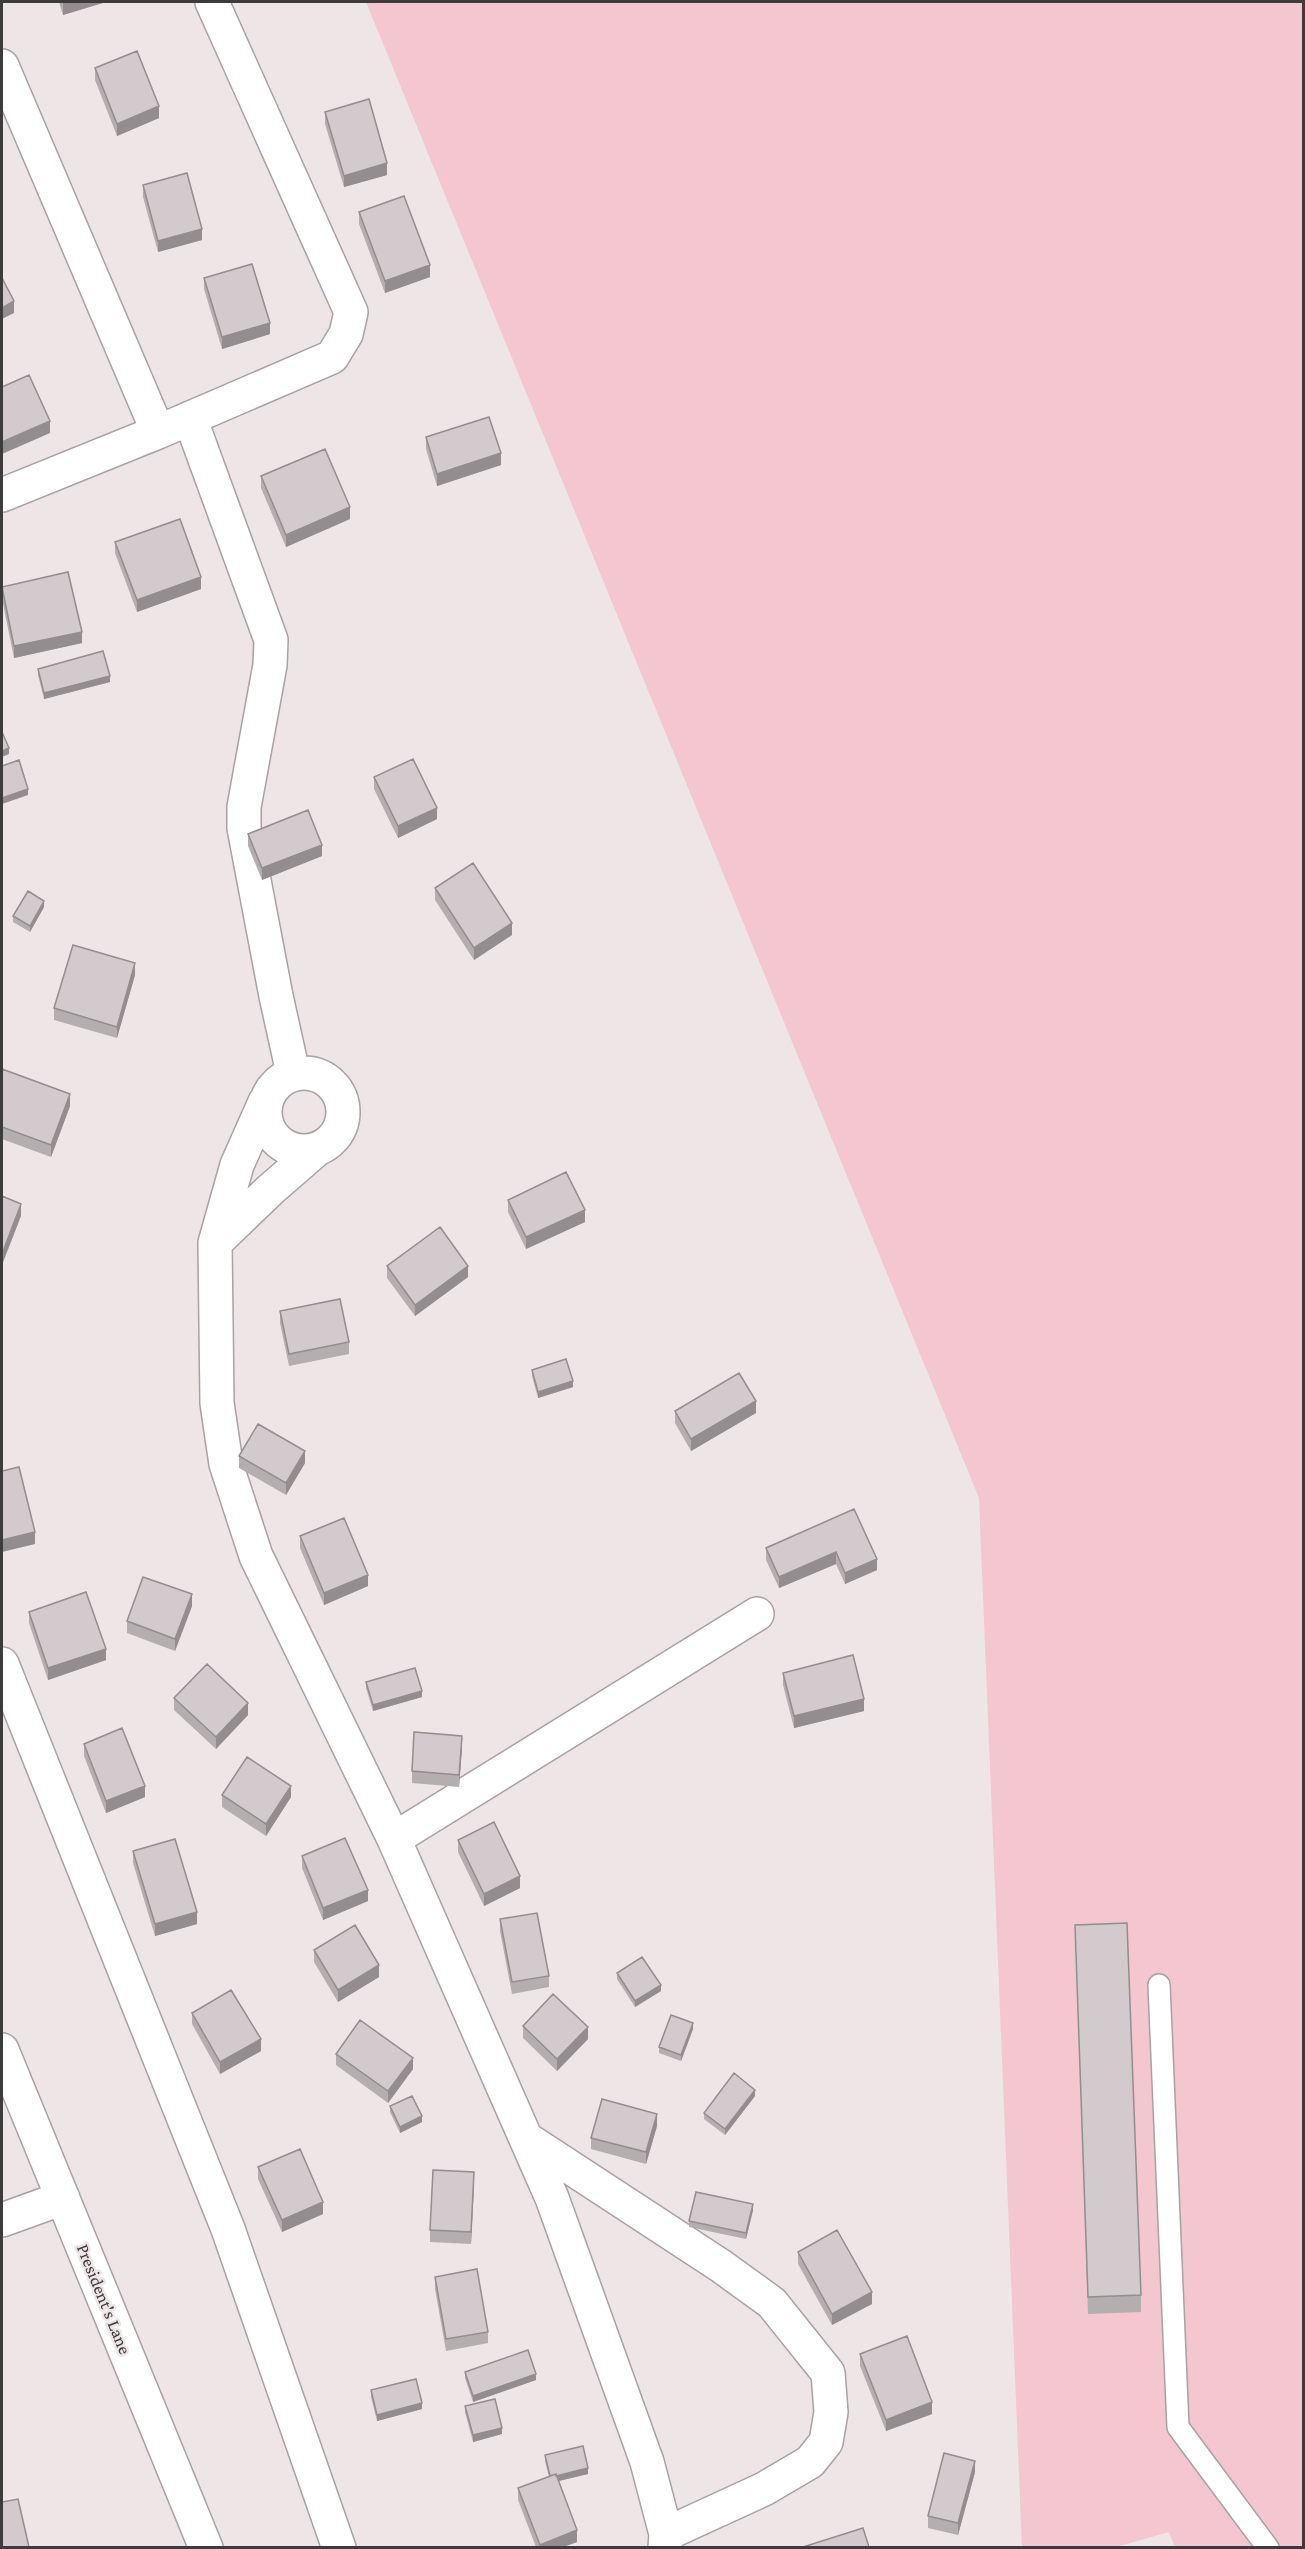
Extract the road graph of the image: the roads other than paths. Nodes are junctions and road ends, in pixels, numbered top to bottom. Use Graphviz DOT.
graph roads {
  1 [pos="212,2"];
  2 [pos="2,66"];
  3 [pos="190,418"];
  4 [pos="158,432"];
  5 [pos="2,495"];
  6 [pos="293,1073"];
  7 [pos="265,1102"];
  8 [pos="315,1150"];
  9 [pos="215,1243"];
  10 [pos="757,1614"];
  11 [pos="2,1664"];
  12 [pos="394,1839"];
  13 [pos="1159,1985"];
  14 [pos="2,2050"];
  15 [pos="527,2139"];
  16 [pos="63,2198"];
  17 [pos="2,2220"];
  18 [pos="666,2541"];
  19 [pos="206,2547"];
  20 [pos="339,2547"];
  21 [pos="1268,2547"];
  1 -- 3 [label="street"];
  2 -- 4 [label="street"];
  3 -- 4 [label="street"];
  3 -- 6 [label="street"];
  4 -- 5 [label="street"];
  6 -- 7 [label="street"];
  6 -- 8 [label="street"];
  7 -- 8 [label="street"];
  7 -- 9 [label="street"];
  8 -- 9 [label="street"];
  9 -- 12 [label="street"];
  10 -- 12 [label="street"];
  11 -- 20 [label="street"];
  12 -- 15 [label="street"];
  13 -- 21 [label="lane"];
  14 -- 16 [label="street, President's Lane"];
  15 -- 18 [label="street"];
  15 -- 18 [label="street"];
  16 -- 17 [label="street"];
  16 -- 19 [label="street, President's Lane"];
}
